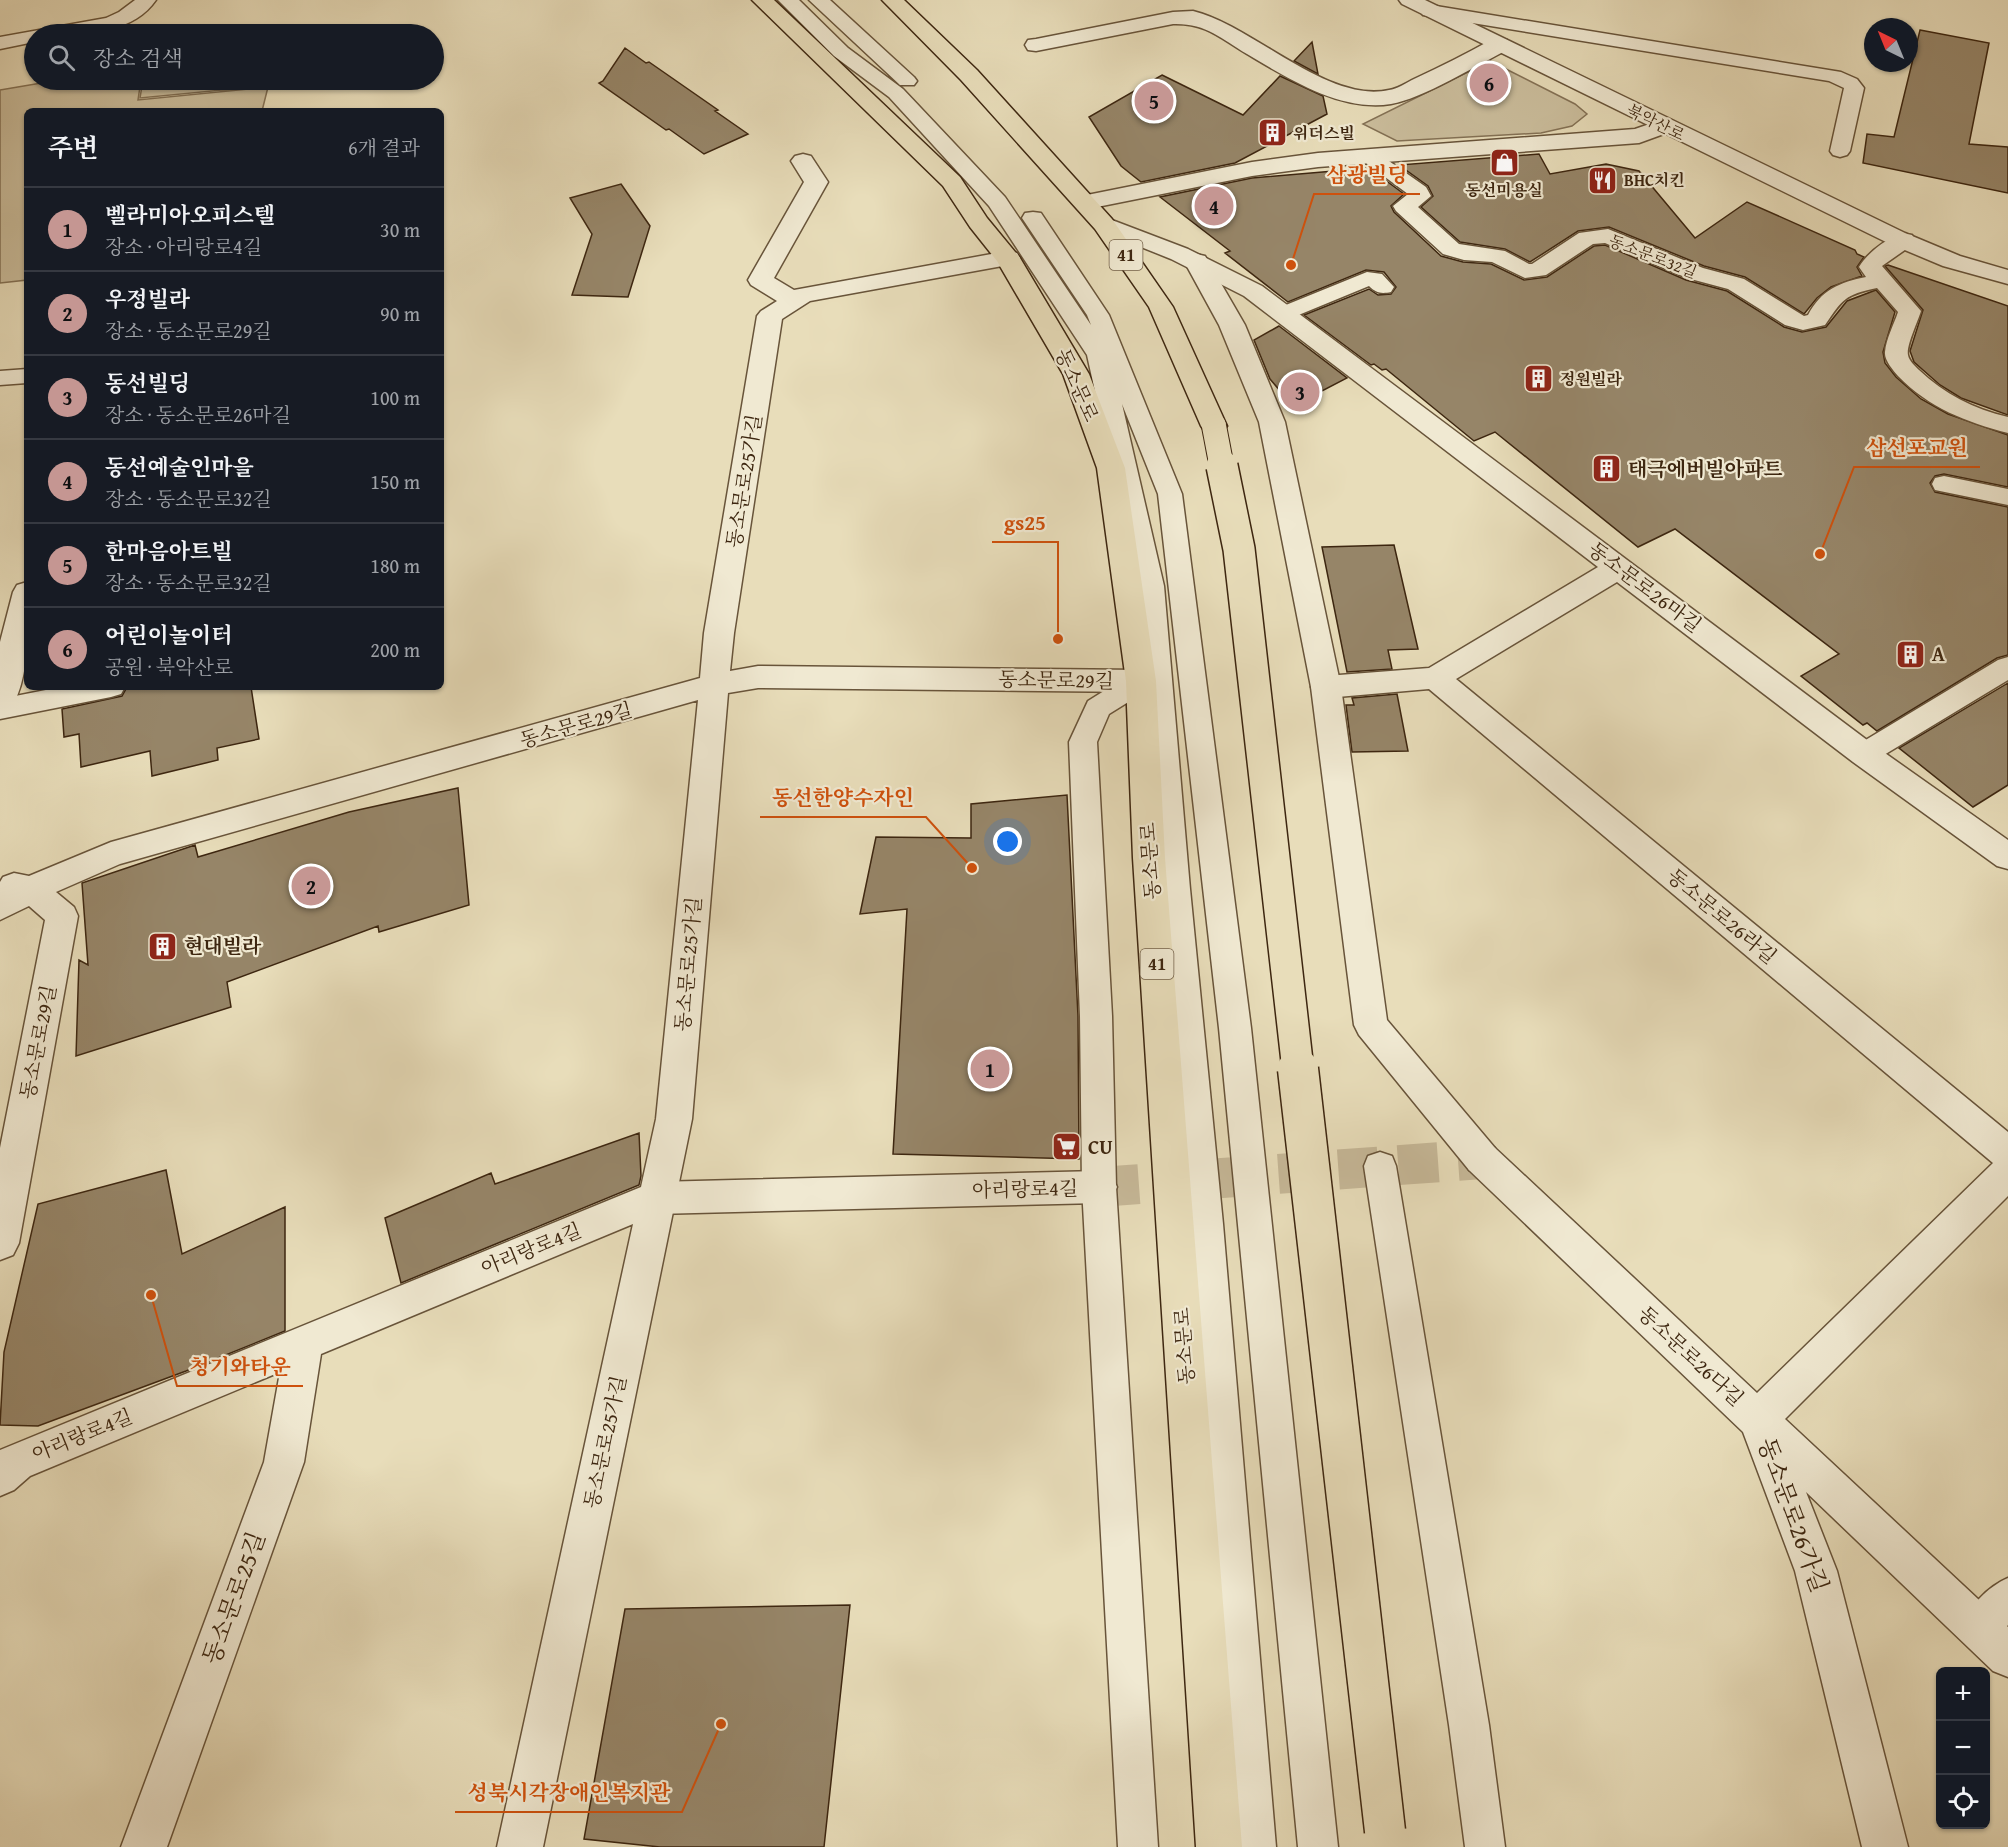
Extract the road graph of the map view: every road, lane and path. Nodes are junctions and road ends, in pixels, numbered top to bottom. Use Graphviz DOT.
graph roads {
  1 [pos="146,0"];
  2 [pos="762,0"];
  3 [pos="788,0"];
  4 [pos="819,0"];
  5 [pos="892,0"];
  6 [pos="1409,0"];
  7 [pos="1430,11"];
  8 [pos="90,24"];
  9 [pos="24,38"];
  10 [pos="0,43"];
  11 [pos="1036,45"];
  12 [pos="1499,45"];
  13 [pos="1664,126"];
  14 [pos="1840,151"];
  15 [pos="1369,156"];
  16 [pos="803,161"];
  17 [pos="1087,202"];
  18 [pos="1104,224"];
  19 [pos="1904,240"];
  20 [pos="1008,258"];
  21 [pos="1196,261"];
  22 [pos="2008,277"];
  23 [pos="1882,280"];
  24 [pos="1383,287"];
  25 [pos="794,301"];
  26 [pos="1284,314"];
  27 [pos="24,376"];
  28 [pos="0,378"];
  29 [pos="2008,425"];
  30 [pos="1944,484"];
  31 [pos="2008,497"];
  32 [pos="1620,567"];
  33 [pos="24,604"];
  34 [pos="2008,667"];
  35 [pos="1435,678"];
  36 [pos="1141,681"];
  37 [pos="714,685"];
  38 [pos="1326,687"];
  39 [pos="96,690"];
  40 [pos="0,701"];
  41 [pos="0,709"];
  42 [pos="1864,754"];
  43 [pos="2008,856"];
  44 [pos="16,886"];
  45 [pos="0,907"];
  46 [pos="2008,1154"];
  47 [pos="1380,1166"];
  48 [pos="2008,1172"];
  49 [pos="1099,1187"];
  50 [pos="656,1198"];
  51 [pos="0,1243"];
  52 [pos="303,1343"];
  53 [pos="1758,1419"];
  54 [pos="0,1476"];
  55 [pos="2008,1597"];
  56 [pos="1979,1628"];
  57 [pos="2008,1656"];
  58 [pos="1386,1839"];
  59 [pos="144,1847"];
  60 [pos="520,1847"];
  61 [pos="1138,1847"];
  62 [pos="1219,1847"];
  63 [pos="1256,1847"];
  64 [pos="1318,1847"];
  65 [pos="1485,1847"];
  66 [pos="1885,1847"];
  1 -- 8 [label="lane"];
  2 -- 20 [label="main road, 동소문로 / 41"];
  3 -- 63 [label="lane"];
  4 -- 64 [label="lane"];
  5 -- 17 [label="main road, 41"];
  6 -- 7 [label="street, 북악산로"];
  7 -- 12 [label="street, 북악산로"];
  7 -- 14 [label="lane"];
  9 -- 10 [label="lane"];
  11 -- 12 [label="street"];
  12 -- 13 [label="street, 북악산로"];
  13 -- 15 [label="street"];
  13 -- 19 [label="street, 북악산로"];
  15 -- 17 [label="street"];
  15 -- 23 [label="lane, 동소문로32길"];
  16 -- 25 [label="street"];
  17 -- 18 [label="main road, 41"];
  18 -- 21 [label="street, 동소문로26마길"];
  18 -- 58 [label="main road, 41, bridge"];
  19 -- 22 [label="street, 북악산로"];
  19 -- 23 [label="lane"];
  20 -- 25 [label="street, 동소문로25가길"];
  20 -- 36 [label="main road, 동소문로 / 41"];
  21 -- 26 [label="street, 동소문로26마길"];
  21 -- 38 [label="street, 동소문로26다길"];
  23 -- 29 [label="lane"];
  24 -- 26 [label="lane"];
  25 -- 37 [label="street, 동소문로25가길"];
  26 -- 32 [label="street, 동소문로26마길"];
  27 -- 28 [label="lane"];
  30 -- 31 [label="lane"];
  32 -- 35 [label="street"];
  32 -- 42 [label="street, 동소문로26마길"];
  33 -- 40 [label="street"];
  34 -- 42 [label="lane"];
  35 -- 38 [label="street"];
  35 -- 46 [label="street, 동소문로26라길"];
  36 -- 37 [label="street, 동소문로29길"];
  36 -- 49 [label="lane"];
  36 -- 62 [label="main road, 동소문로 / 41"];
  37 -- 44 [label="street, 동소문로29길"];
  37 -- 50 [label="street, 동소문로25가길"];
  38 -- 53 [label="street, 동소문로26다길"];
  39 -- 41 [label="lane"];
  42 -- 43 [label="street, 동소문로26마길"];
  44 -- 45 [label="street, 동소문로29길"];
  44 -- 51 [label="street, 동소문로29길"];
  47 -- 65 [label="lane"];
  48 -- 53 [label="street, 동소문로26가길"];
  49 -- 50 [label="street, 아리랑로4길"];
  49 -- 61 [label="lane"];
  50 -- 52 [label="street, 아리랑로4길"];
  50 -- 60 [label="street, 동소문로25가길"];
  52 -- 54 [label="street, 아리랑로4길"];
  52 -- 59 [label="street, 동소문로25길"];
  53 -- 56 [label="street, 동소문로26다길"];
  53 -- 66 [label="street, 동소문로26가길"];
  55 -- 56 [label="lane"];
  56 -- 57 [label="street, 동소문로26다길"];
}
